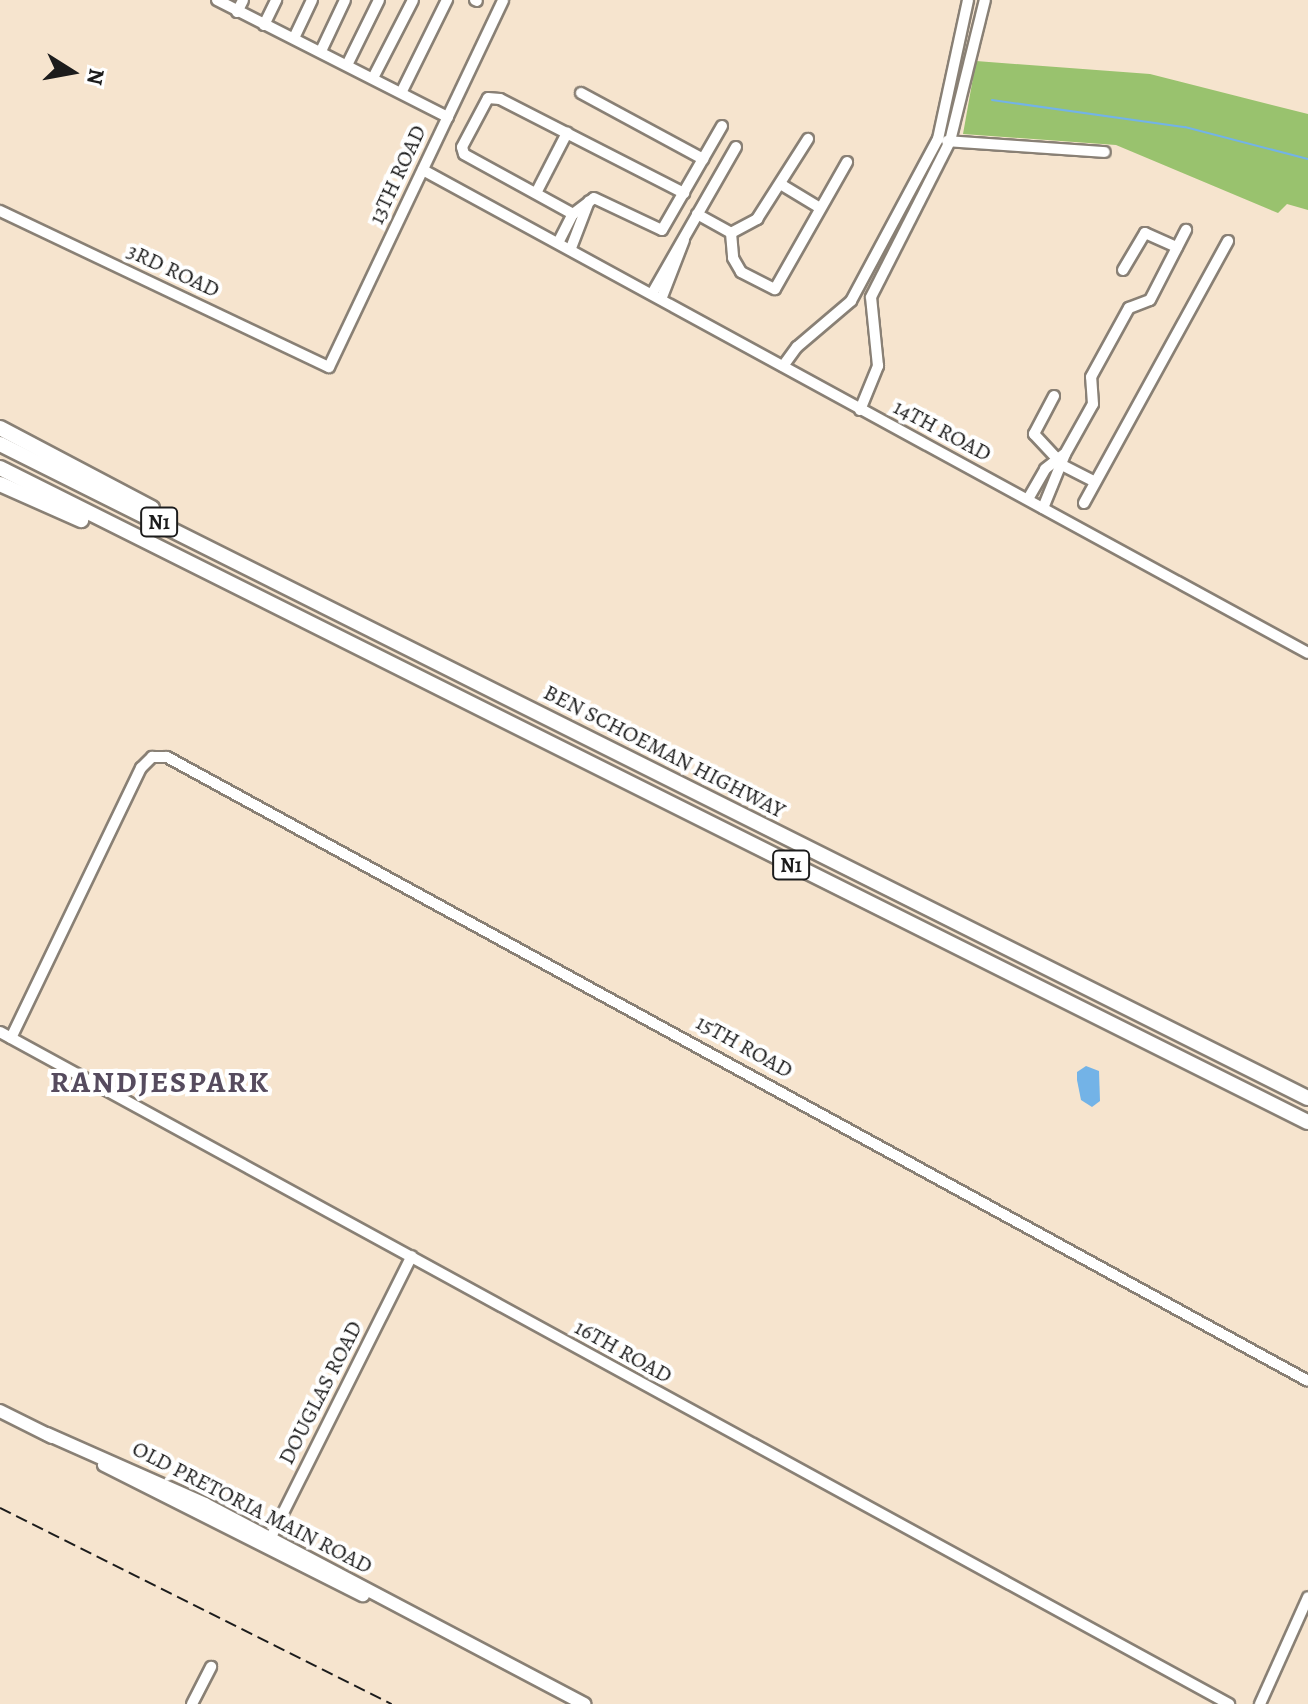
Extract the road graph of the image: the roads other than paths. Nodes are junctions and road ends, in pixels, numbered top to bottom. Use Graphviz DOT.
graph roads {
  1 [pos="217,0"];
  2 [pos="243,0"];
  3 [pos="276,0"];
  4 [pos="312,0"];
  5 [pos="345,0"];
  6 [pos="379,0"];
  7 [pos="413,0"];
  8 [pos="447,0"];
  9 [pos="503,0"];
  10 [pos="968,0"];
  11 [pos="985,0"];
  12 [pos="237,12"];
  13 [pos="264,25"];
  14 [pos="294,38"];
  15 [pos="321,51"];
  16 [pos="348,63"];
  17 [pos="374,76"];
  18 [pos="402,91"];
  19 [pos="581,93"];
  20 [pos="448,117"];
  21 [pos="722,126"];
  22 [pos="567,133"];
  23 [pos="808,139"];
  24 [pos="938,139"];
  25 [pos="950,141"];
  26 [pos="736,147"];
  27 [pos="1105,152"];
  28 [pos="703,159"];
  29 [pos="847,162"];
  30 [pos="423,170"];
  31 [pos="782,185"];
  32 [pos="536,193"];
  33 [pos="684,193"];
  34 [pos="589,200"];
  35 [pos="820,208"];
  36 [pos="0,211"];
  37 [pos="697,214"];
  38 [pos="570,219"];
  39 [pos="1186,230"];
  40 [pos="731,233"];
  41 [pos="559,241"];
  42 [pos="1228,241"];
  43 [pos="1177,247"];
  44 [pos="571,248"];
  45 [pos="1123,270"];
  46 [pos="658,295"];
  47 [pos="783,366"];
  48 [pos="329,367"];
  49 [pos="1054,396"];
  50 [pos="860,410"];
  51 [pos="0,428"];
  52 [pos="0,444"];
  53 [pos="1061,459"];
  54 [pos="0,468"];
  55 [pos="1094,481"];
  56 [pos="0,484"];
  57 [pos="1028,499"];
  58 [pos="1084,503"];
  59 [pos="1043,508"];
  60 [pos="207,573"];
  61 [pos="319,601"];
  62 [pos="1308,653"];
  63 [pos="0,1032"];
  64 [pos="11,1038"];
  65 [pos="1308,1098"];
  66 [pos="1308,1122"];
  67 [pos="412,1256"];
  68 [pos="1308,1381"];
  69 [pos="0,1411"];
  70 [pos="268,1542"];
  71 [pos="1308,1597"];
  72 [pos="211,1667"];
  73 [pos="192,1704"];
  74 [pos="584,1704"];
  75 [pos="1229,1704"];
  76 [pos="1260,1704"];
  1 -- 12 [label="street"];
  2 -- 12 [label="street"];
  3 -- 13 [label="street"];
  4 -- 14 [label="street"];
  5 -- 15 [label="street"];
  6 -- 16 [label="street"];
  7 -- 17 [label="street"];
  8 -- 18 [label="street"];
  9 -- 20 [label="street, 13TH ROAD"];
  10 -- 24 [label="street"];
  11 -- 25 [label="street"];
  12 -- 13 [label="street"];
  13 -- 14 [label="street"];
  14 -- 15 [label="street"];
  15 -- 16 [label="street"];
  16 -- 17 [label="street"];
  17 -- 18 [label="street"];
  18 -- 20 [label="street"];
  19 -- 28 [label="street"];
  20 -- 30 [label="street, 13TH ROAD"];
  21 -- 28 [label="street"];
  22 -- 32 [label="street"];
  22 -- 32 [label="street"];
  22 -- 33 [label="street"];
  23 -- 31 [label="street"];
  24 -- 25 [label="street"];
  24 -- 47 [label="street"];
  25 -- 27 [label="street"];
  25 -- 50 [label="street"];
  26 -- 37 [label="street"];
  28 -- 33 [label="street"];
  29 -- 35 [label="street"];
  30 -- 41 [label="street, 14TH ROAD"];
  30 -- 48 [label="street, 13TH ROAD"];
  31 -- 35 [label="street"];
  31 -- 40 [label="street"];
  32 -- 38 [label="street"];
  33 -- 34 [label="street"];
  34 -- 38 [label="street"];
  34 -- 44 [label="street"];
  35 -- 40 [label="street"];
  36 -- 48 [label="street, 3RD ROAD"];
  37 -- 40 [label="street"];
  37 -- 46 [label="street"];
  38 -- 41 [label="street"];
  39 -- 43 [label="street"];
  41 -- 44 [label="street, 14TH ROAD"];
  42 -- 55 [label="street"];
  43 -- 45 [label="street"];
  43 -- 53 [label="street"];
  44 -- 46 [label="street, 14TH ROAD"];
  46 -- 47 [label="street, 14TH ROAD"];
  47 -- 50 [label="street, 14TH ROAD"];
  49 -- 53 [label="street"];
  50 -- 57 [label="street, 14TH ROAD"];
  51 -- 61 [label="highway"];
  52 -- 61 [label="highway, BEN SCHOEMAN HIGHWAY / N1"];
  53 -- 55 [label="street"];
  53 -- 57 [label="street"];
  53 -- 59 [label="street"];
  54 -- 60 [label="highway, BEN SCHOEMAN HIGHWAY / N1"];
  55 -- 58 [label="street"];
  56 -- 60 [label="highway"];
  57 -- 59 [label="street, 14TH ROAD"];
  59 -- 62 [label="street, 14TH ROAD"];
  60 -- 66 [label="highway, BEN SCHOEMAN HIGHWAY / N1"];
  61 -- 65 [label="highway, BEN SCHOEMAN HIGHWAY / N1"];
  63 -- 64 [label="street, 16TH ROAD"];
  64 -- 67 [label="street, 16TH ROAD"];
  64 -- 68 [label="street, 15TH ROAD"];
  67 -- 70 [label="street, DOUGLAS ROAD"];
  67 -- 75 [label="street, 16TH ROAD"];
  69 -- 70 [label="main road, OLD PRETORIA MAIN ROAD"];
  70 -- 74 [label="main road, OLD PRETORIA MAIN ROAD"];
  71 -- 76 [label="street"];
  72 -- 73 [label="street"];
}
